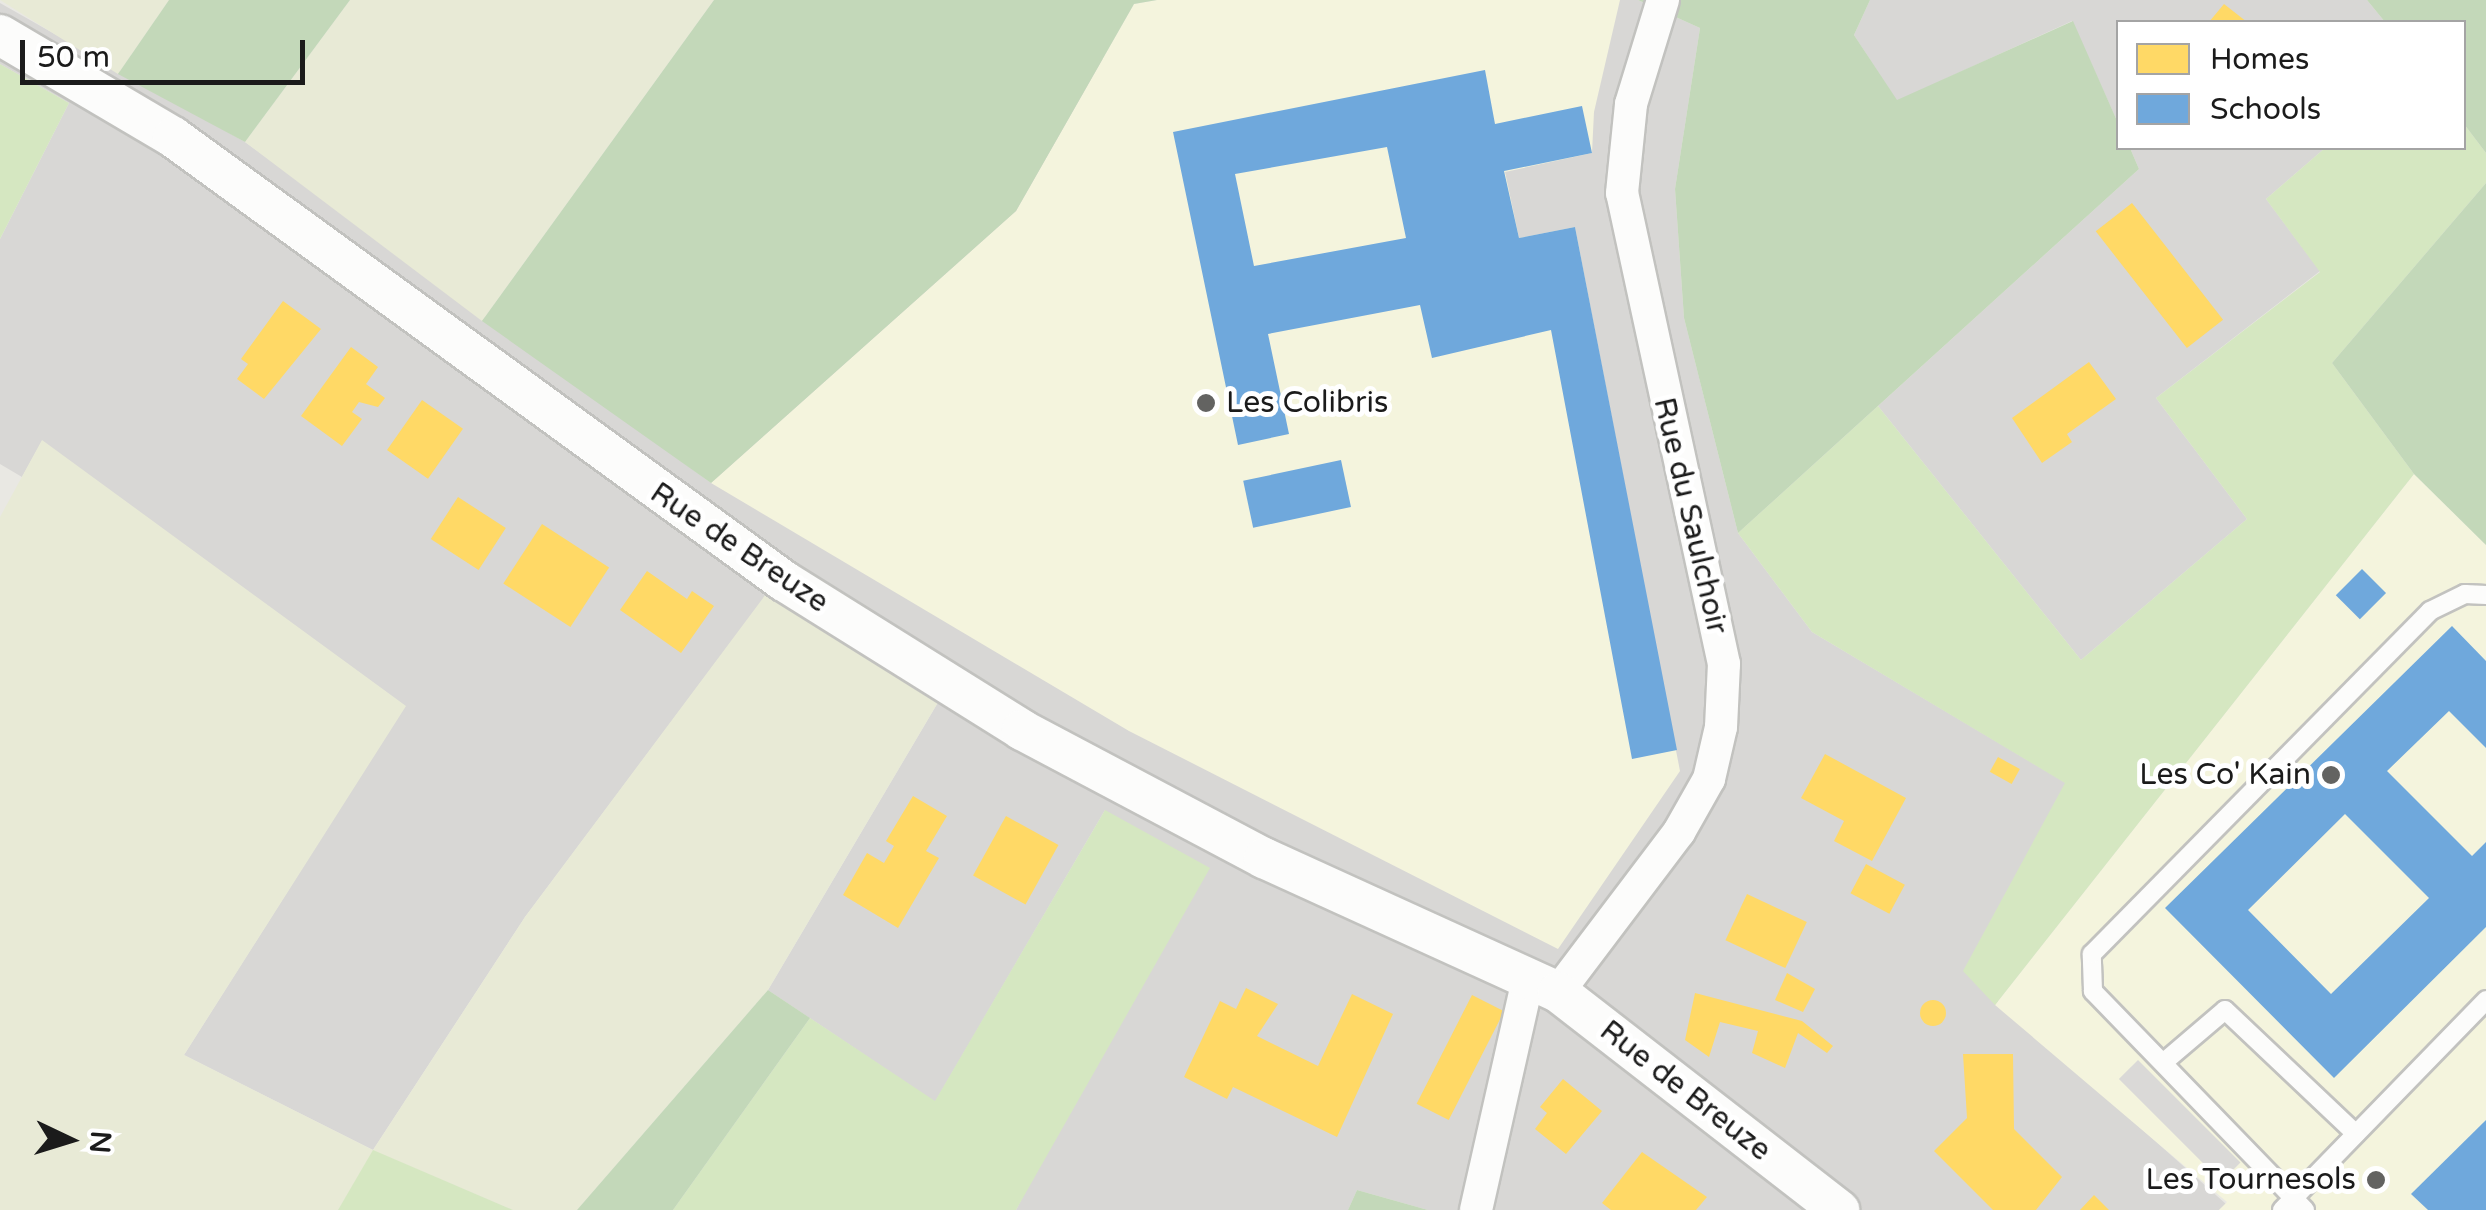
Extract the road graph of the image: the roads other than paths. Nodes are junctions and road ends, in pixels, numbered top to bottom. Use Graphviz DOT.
graph roads {
  1 [pos="1663,0"];
  2 [pos="0,35"];
  3 [pos="2486,595"];
  4 [pos="1543,986"];
  5 [pos="2486,1000"];
  6 [pos="2164,1062"];
  7 [pos="2356,1134"];
  8 [pos="2294,1206"];
  9 [pos="1476,1210"];
  10 [pos="1839,1210"];
  1 -- 4 [label="street, Rue du Saulchoir"];
  2 -- 4 [label="street, Rue de Breuze"];
  3 -- 6 [label="lane"];
  4 -- 9 [label="street"];
  4 -- 10 [label="street, Rue de Breuze"];
  5 -- 7 [label="lane"];
  6 -- 7 [label="lane"];
  6 -- 8 [label="lane"];
  7 -- 8 [label="lane"];
}
